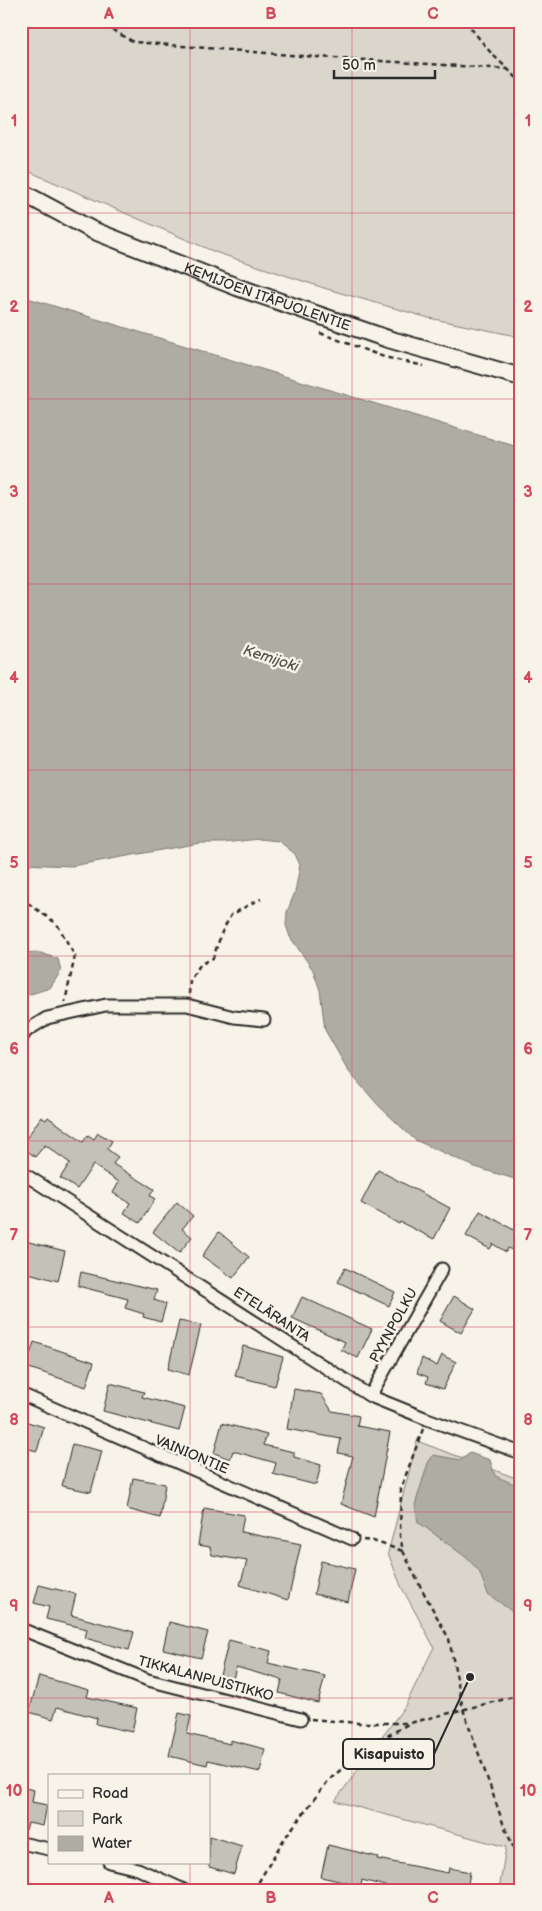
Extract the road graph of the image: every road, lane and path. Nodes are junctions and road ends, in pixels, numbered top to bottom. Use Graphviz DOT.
graph roads {
  1 [pos="97,21"];
  2 [pos="465,21"];
  3 [pos="507,69"];
  4 [pos="521,82"];
  5 [pos="21,192"];
  6 [pos="521,377"];
  7 [pos="21,898"];
  8 [pos="261,899"];
  9 [pos="187,1005"];
  10 [pos="64,1013"];
  11 [pos="264,1020"];
  12 [pos="21,1039"];
  13 [pos="21,1172"];
  14 [pos="442,1269"];
  15 [pos="21,1394"];
  16 [pos="370,1396"];
  17 [pos="427,1419"];
  18 [pos="521,1453"];
  19 [pos="352,1539"];
  20 [pos="403,1551"];
  21 [pos="21,1629"];
  22 [pos="521,1695"];
  23 [pos="463,1709"];
  24 [pos="301,1719"];
  25 [pos="410,1723"];
  26 [pos="21,1843"];
  27 [pos="48,1849"];
  28 [pos="117,1864"];
  29 [pos="521,1865"];
  30 [pos="184,1890"];
  31 [pos="254,1890"];
  1 -- 3 [label="path"];
  2 -- 3 [label="path"];
  3 -- 4 [label="path"];
  5 -- 6 [label="main road, KEMIJOEN ITÄPUOLENTIE"];
  7 -- 10 [label="path"];
  8 -- 9 [label="path"];
  9 -- 10 [label="street"];
  9 -- 11 [label="street"];
  10 -- 12 [label="street"];
  13 -- 16 [label="street, ETELÄRANTA"];
  14 -- 16 [label="street, PYYNPOLKU"];
  15 -- 19 [label="street, VAINIONTIE"];
  16 -- 17 [label="street, ETELÄRANTA"];
  17 -- 18 [label="street, ETELÄRANTA"];
  17 -- 20 [label="path"];
  19 -- 20 [label="path"];
  20 -- 23 [label="path"];
  21 -- 24 [label="street, TIKKALANPUISTIKKO"];
  22 -- 23 [label="path"];
  23 -- 25 [label="path"];
  23 -- 29 [label="path"];
  24 -- 25 [label="path"];
  25 -- 31 [label="path"];
  26 -- 27 [label="street"];
  28 -- 30 [label="street"];
}
